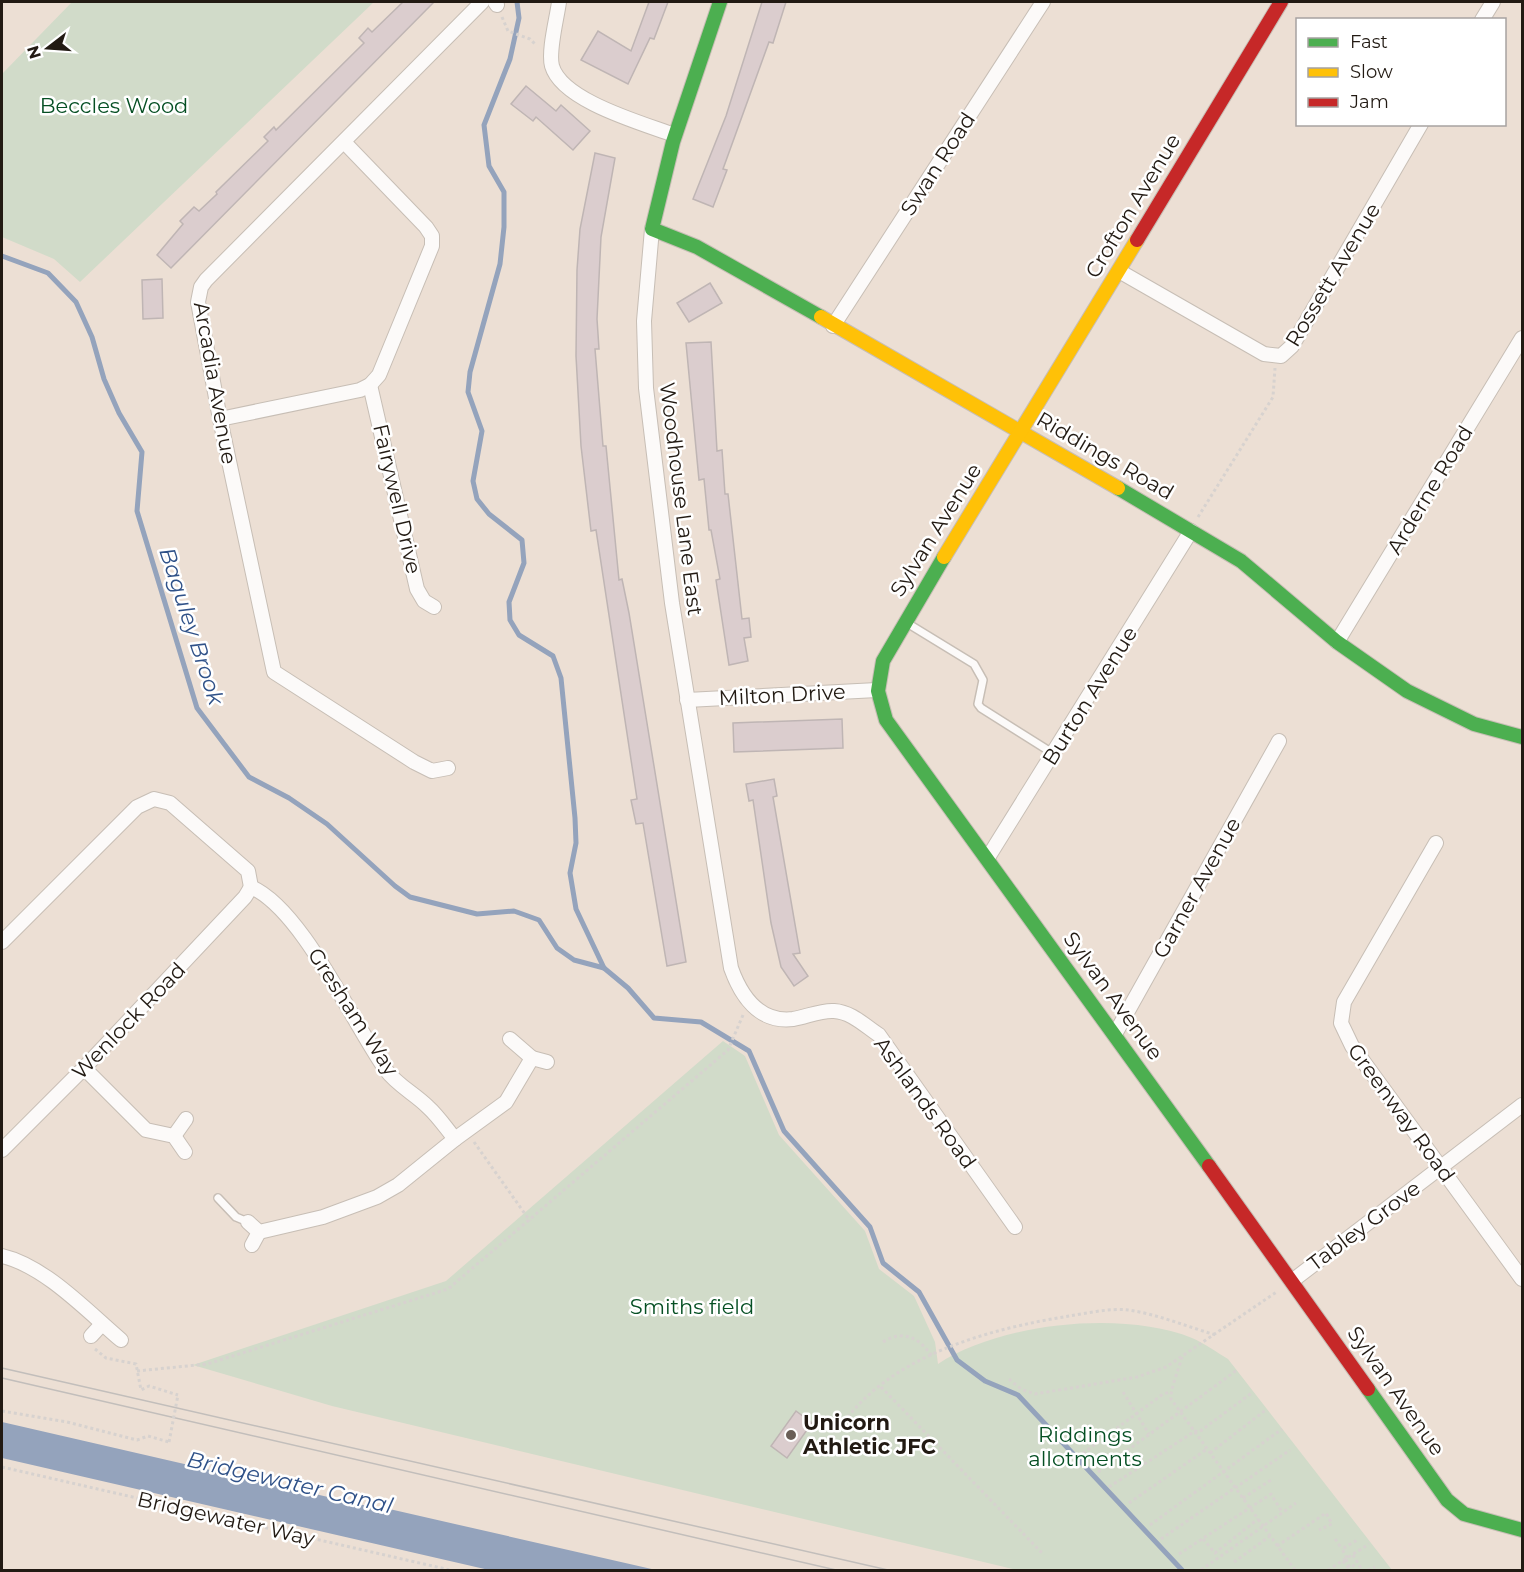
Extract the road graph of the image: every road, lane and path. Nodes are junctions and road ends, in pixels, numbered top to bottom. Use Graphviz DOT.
graph roads {
  1 [pos="482,2"];
  2 [pos="559,2"];
  3 [pos="720,2"];
  4 [pos="1043,2"];
  5 [pos="1281,2"];
  6 [pos="1493,2"];
  7 [pos="1483,18"];
  8 [pos="508,31"];
  9 [pos="530,39"];
  10 [pos="1420,126"];
  11 [pos="674,135"];
  12 [pos="344,142"];
  13 [pos="652,229"];
  14 [pos="1119,271"];
  15 [pos="833,326"];
  16 [pos="1522,338"];
  17 [pos="1276,357"];
  18 [pos="370,385"];
  19 [pos="220,419"];
  20 [pos="1022,431"];
  21 [pos="1191,531"];
  22 [pos="434,607"];
  23 [pos="905,622"];
  24 [pos="1337,642"];
  25 [pos="877,690"];
  26 [pos="687,700"];
  27 [pos="1522,736"];
  28 [pos="1279,741"];
  29 [pos="1054,754"];
  30 [pos="448,768"];
  31 [pos="1436,843"];
  32 [pos="987,860"];
  33 [pos="251,887"];
  34 [pos="2,942"];
  35 [pos="748,1003"];
  36 [pos="734,1033"];
  37 [pos="1115,1034"];
  38 [pos="510,1039"];
  39 [pos="532,1058"];
  40 [pos="547,1062"];
  41 [pos="84,1068"];
  42 [pos="1522,1105"];
  43 [pos="186,1119"];
  44 [pos="460,1135"];
  45 [pos="174,1136"];
  46 [pos="2,1150"];
  47 [pos="185,1152"];
  48 [pos="1440,1168"];
  49 [pos="218,1198"];
  50 [pos="530,1221"];
  51 [pos="248,1222"];
  52 [pos="1015,1227"];
  53 [pos="259,1232"];
  54 [pos="252,1245"];
  55 [pos="2,1256"];
  56 [pos="1522,1279"];
  57 [pos="1292,1281"];
  58 [pos="102,1324"];
  59 [pos="1216,1335"];
  60 [pos="91,1336"];
  61 [pos="121,1340"];
  62 [pos="883,1342"];
  63 [pos="932,1356"];
  64 [pos="1182,1357"];
  65 [pos="1237,1370"];
  66 [pos="137,1371"];
  67 [pos="1009,1378"];
  68 [pos="881,1387"];
  69 [pos="1123,1392"];
  70 [pos="1170,1392"];
  71 [pos="1253,1392"];
  72 [pos="1267,1409"];
  73 [pos="2,1411"];
  74 [pos="1180,1411"];
  75 [pos="1136,1414"];
  76 [pos="844,1422"];
  77 [pos="1282,1429"];
  78 [pos="1195,1431"];
  79 [pos="1149,1434"];
  80 [pos="1207,1449"];
  81 [pos="1290,1450"];
  82 [pos="1210,1453"];
  83 [pos="1078,1457"];
  84 [pos="2,1467"];
  85 [pos="1223,1470"];
  86 [pos="1098,1472"];
  87 [pos="1271,1480"];
  88 [pos="1109,1487"];
  89 [pos="1236,1489"];
  90 [pos="1243,1498"];
  91 [pos="1129,1503"];
  92 [pos="1296,1503"];
  93 [pos="1251,1509"];
  94 [pos="1282,1512"];
  95 [pos="1258,1519"];
  96 [pos="1336,1521"];
  97 [pos="1332,1524"];
  98 [pos="1150,1525"];
  99 [pos="1262,1525"];
  100 [pos="1319,1530"];
  101 [pos="1522,1530"];
  102 [pos="1270,1536"];
  103 [pos="1161,1539"];
  104 [pos="1203,1539"];
  105 [pos="1335,1539"];
  106 [pos="1359,1539"];
  107 [pos="1350,1544"];
  108 [pos="1369,1544"];
  109 [pos="1277,1546"];
  110 [pos="1342,1549"];
  111 [pos="1179,1554"];
  112 [pos="1354,1554"];
  113 [pos="1044,1555"];
  114 [pos="1345,1560"];
  115 [pos="1234,1562"];
  116 [pos="1375,1567"];
  117 [pos="1350,1569"];
  118 [pos="450,1570"];
  119 [pos="1201,1570"];
  120 [pos="1295,1570"];
  121 [pos="1328,1570"];
  122 [pos="1357,1570"];
  123 [pos="1362,1570"];
  124 [pos="1368,1570"];
  1 -- 12 [label="street, Arcadia Avenue"];
  2 -- 11 [label="street"];
  3 -- 11 [label="street, Woodhouse Lane East"];
  4 -- 15 [label="street, Swan Road"];
  5 -- 14 [label="street, Crofton Avenue"];
  6 -- 7 [label="street"];
  8 -- 9 [label="path"];
  10 -- 17 [label="street, Rossett Avenue"];
  11 -- 13 [label="street, Woodhouse Lane East"];
  12 -- 18 [label="street"];
  12 -- 19 [label="street, Arcadia Avenue"];
  13 -- 15 [label="street, Riddings Road"];
  13 -- 26 [label="street, Woodhouse Lane East"];
  14 -- 17 [label="street, Rossett Avenue"];
  14 -- 20 [label="street, Crofton Avenue"];
  15 -- 20 [label="street, Riddings Road"];
  16 -- 24 [label="street, Arderne Road"];
  17 -- 21 [label="path"];
  18 -- 19 [label="street"];
  18 -- 22 [label="street, Fairywell Drive"];
  19 -- 30 [label="street, Arcadia Avenue"];
  20 -- 21 [label="street, Riddings Road"];
  20 -- 23 [label="street, Sylvan Avenue"];
  21 -- 24 [label="street, Riddings Road"];
  21 -- 29 [label="street, Burton Avenue"];
  23 -- 25 [label="street, Sylvan Avenue"];
  23 -- 29 [label="lane"];
  24 -- 27 [label="street, Riddings Road"];
  25 -- 26 [label="street, Milton Drive"];
  25 -- 32 [label="street, Sylvan Avenue"];
  26 -- 35 [label="street, Woodhouse Lane East"];
  28 -- 37 [label="street, Garner Avenue"];
  29 -- 32 [label="street, Burton Avenue"];
  31 -- 48 [label="street, Greenway Road"];
  32 -- 37 [label="street, Sylvan Avenue"];
  33 -- 34 [label="street"];
  33 -- 41 [label="street, Wenlock Road"];
  33 -- 44 [label="street, Gresham Way"];
  35 -- 52 [label="street, Ashlands Road"];
  36 -- 50 [label="path"];
  37 -- 57 [label="street, Sylvan Avenue"];
  38 -- 39 [label="street"];
  39 -- 40 [label="street"];
  39 -- 44 [label="street"];
  41 -- 45 [label="street"];
  41 -- 46 [label="street, Wenlock Road"];
  42 -- 48 [label="street, Tabley Grove"];
  43 -- 45 [label="street"];
  44 -- 50 [label="path"];
  44 -- 53 [label="street"];
  45 -- 47 [label="street"];
  48 -- 56 [label="street, Greenway Road"];
  48 -- 57 [label="street, Tabley Grove"];
  49 -- 51 [label="lane"];
  50 -- 66 [label="path"];
  51 -- 53 [label="street"];
  53 -- 54 [label="street"];
  55 -- 58 [label="street"];
  57 -- 59 [label="path"];
  57 -- 101 [label="street, Sylvan Avenue"];
  58 -- 60 [label="street"];
  58 -- 61 [label="street"];
  59 -- 63 [label="path"];
  59 -- 64 [label="path"];
  60 -- 66 [label="path"];
  62 -- 63 [label="path"];
  63 -- 68 [label="path"];
  64 -- 67 [label="path"];
  64 -- 70 [label="path"];
  65 -- 74 [label="path"];
  66 -- 73 [label="path, bridge"];
  68 -- 76 [label="path"];
  68 -- 113 [label="path"];
  69 -- 75 [label="path"];
  70 -- 74 [label="path"];
  70 -- 75 [label="path"];
  71 -- 78 [label="path"];
  72 -- 82 [label="path"];
  74 -- 78 [label="path"];
  74 -- 79 [label="path"];
  75 -- 79 [label="path"];
  75 -- 83 [label="path"];
  77 -- 85 [label="path"];
  78 -- 80 [label="path"];
  78 -- 88 [label="path"];
  79 -- 86 [label="path"];
  80 -- 82 [label="path"];
  80 -- 91 [label="path"];
  81 -- 89 [label="path"];
  82 -- 85 [label="path"];
  84 -- 118 [label="path, Bridgewater Way"];
  85 -- 89 [label="path"];
  85 -- 98 [label="path"];
  87 -- 90 [label="path"];
  89 -- 90 [label="path"];
  89 -- 103 [label="path"];
  90 -- 93 [label="path"];
  92 -- 94 [label="path"];
  93 -- 94 [label="path"];
  93 -- 95 [label="path"];
  93 -- 104 [label="path"];
  94 -- 99 [label="path"];
  95 -- 99 [label="path"];
  95 -- 104 [label="path"];
  96 -- 97 [label="path"];
  97 -- 100 [label="path"];
  97 -- 109 [label="path"];
  99 -- 102 [label="path"];
  99 -- 119 [label="path"];
  102 -- 109 [label="path"];
  102 -- 115 [label="path"];
  104 -- 111 [label="path"];
  105 -- 110 [label="path"];
  106 -- 107 [label="path"];
  107 -- 110 [label="path"];
  107 -- 112 [label="path"];
  108 -- 112 [label="path"];
  109 -- 120 [label="path"];
  110 -- 114 [label="path"];
  112 -- 114 [label="path"];
  112 -- 123 [label="path"];
  114 -- 117 [label="path"];
  114 -- 121 [label="path"];
  116 -- 124 [label="path"];
  117 -- 122 [label="path"];
}
